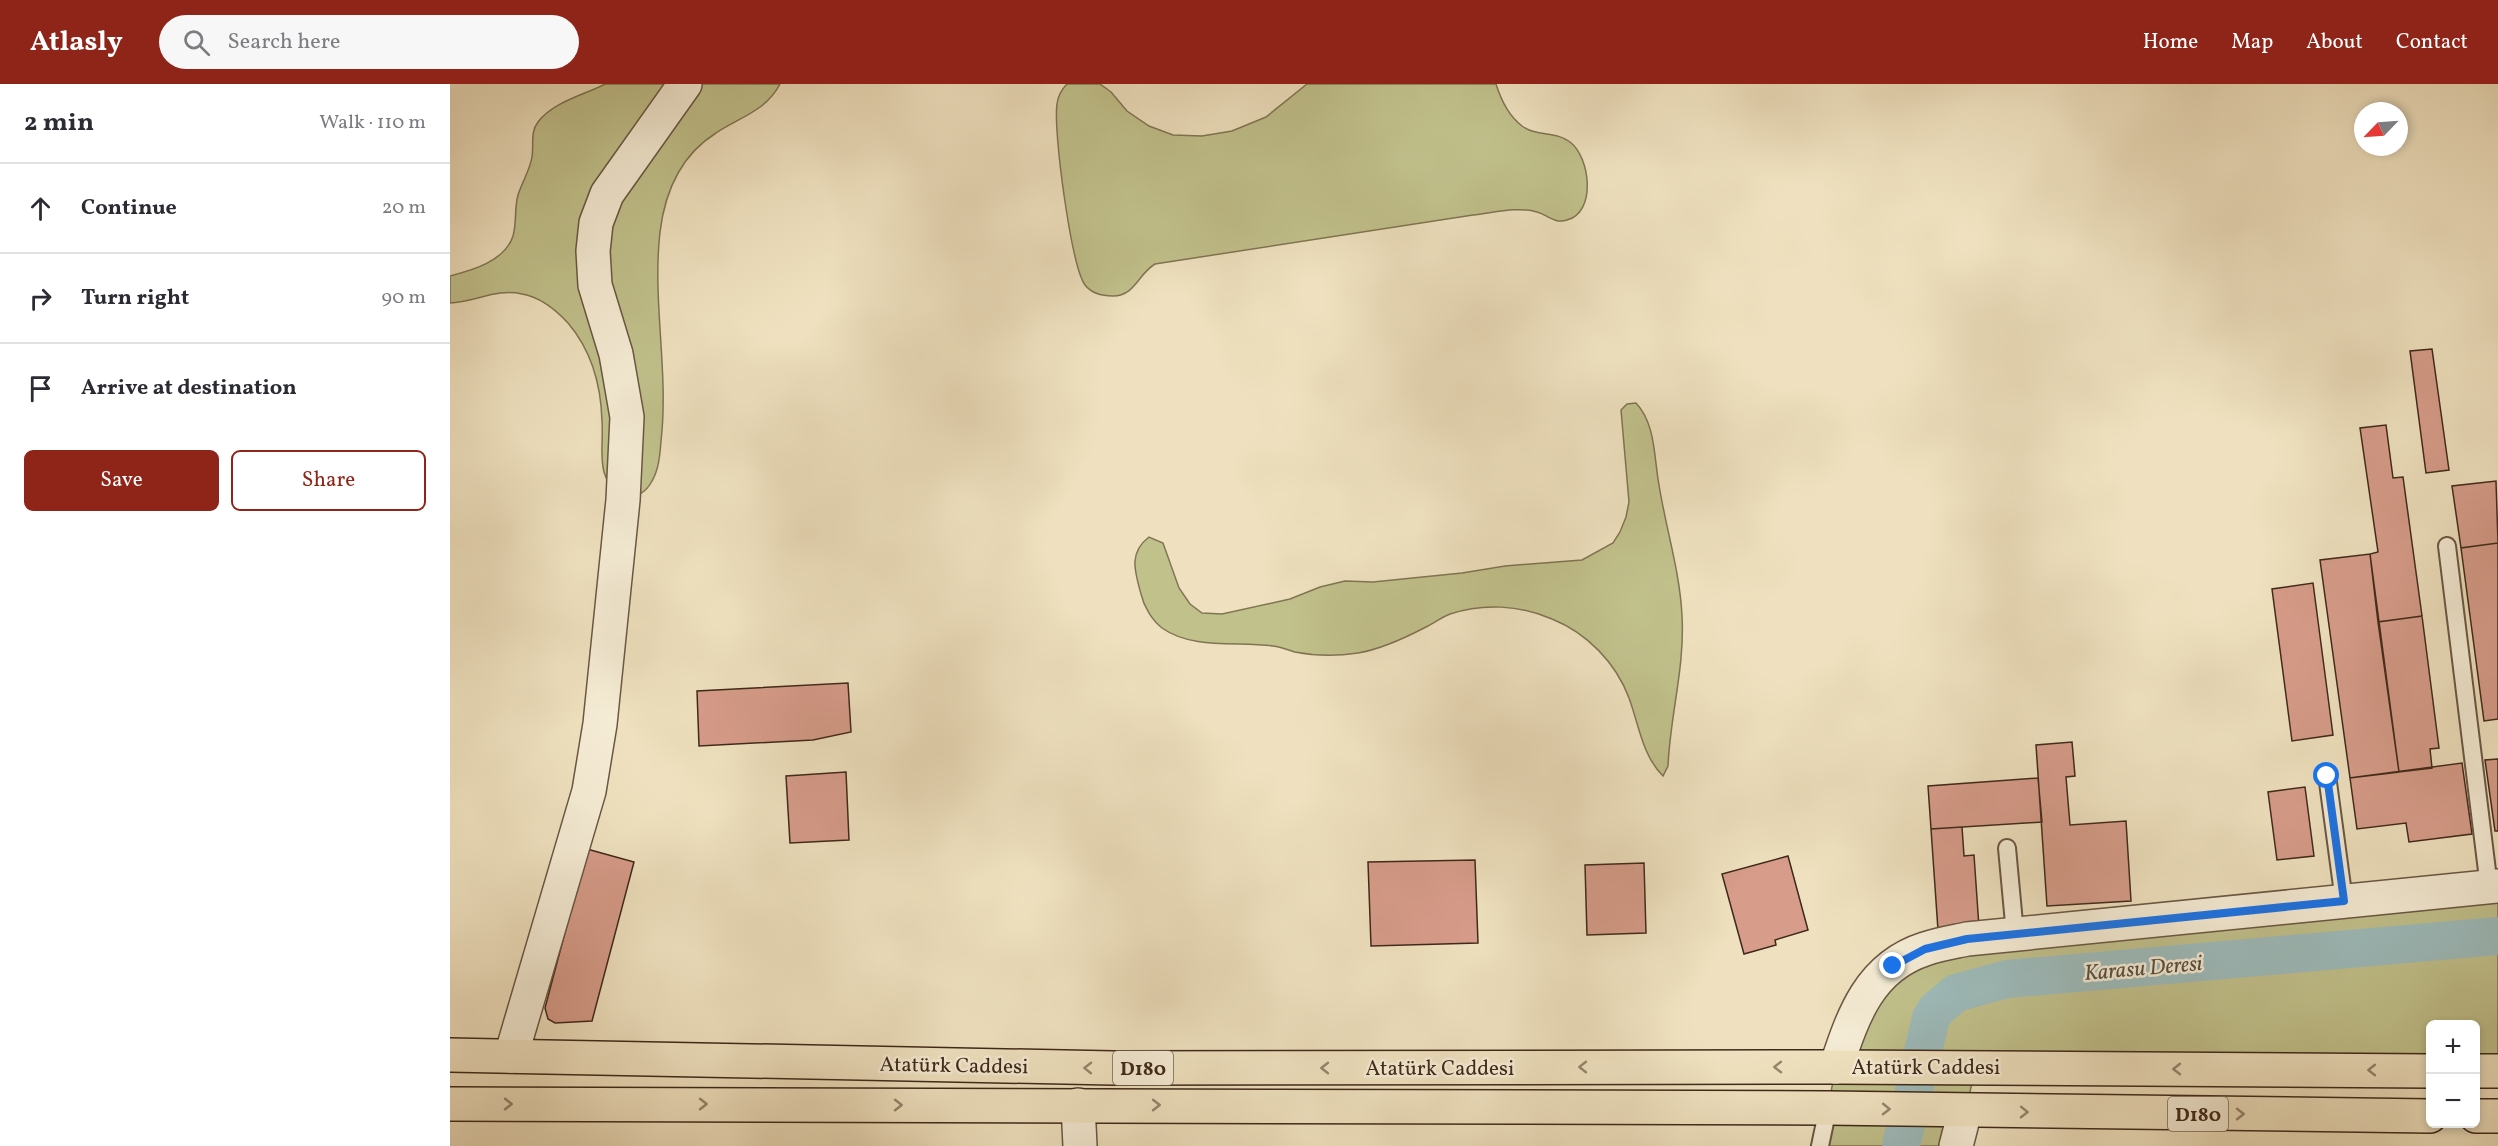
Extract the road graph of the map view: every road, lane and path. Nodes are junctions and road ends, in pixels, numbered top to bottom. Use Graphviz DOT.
graph roads {
  1 [pos="685,84"];
  2 [pos="2447,546"];
  3 [pos="2327,776"];
  4 [pos="2007,848"];
  5 [pos="2493,886"];
  6 [pos="2344,901"];
  7 [pos="2015,934"];
  8 [pos="450,1055"];
  9 [pos="511,1056"];
  10 [pos="1836,1067"];
  11 [pos="2426,1071"];
  12 [pos="2480,1071"];
  13 [pos="2498,1071"];
  14 [pos="450,1104"];
  15 [pos="1078,1105"];
  16 [pos="1828,1108"];
  17 [pos="1965,1111"];
  18 [pos="2426,1116"];
  19 [pos="2480,1116"];
  20 [pos="2498,1116"];
  21 [pos="1080,1146"];
  22 [pos="1820,1146"];
  23 [pos="1956,1146"];
  1 -- 9 [label="street"];
  2 -- 5 [label="lane"];
  3 -- 6 [label="lane"];
  4 -- 7 [label="lane"];
  5 -- 6 [label="street"];
  6 -- 7 [label="street"];
  7 -- 10 [label="street"];
  8 -- 9 [label="highway, Atatürk Caddesi / D180"];
  10 -- 9 [label="highway, Atatürk Caddesi / D180, one-way"];
  11 -- 10 [label="highway, Atatürk Caddesi / D180, one-way"];
  12 -- 13 [label="highway"];
  14 -- 15 [label="highway, Atatürk Caddesi / D180, one-way"];
  15 -- 16 [label="highway, Atatürk Caddesi / D180, one-way"];
  15 -- 21 [label="street"];
  16 -- 17 [label="highway, Atatürk Caddesi / D180, one-way"];
  16 -- 22 [label="lane"];
  17 -- 18 [label="highway, Atatürk Caddesi / D180, one-way"];
  17 -- 23 [label="street"];
  19 -- 20 [label="highway"];
}
